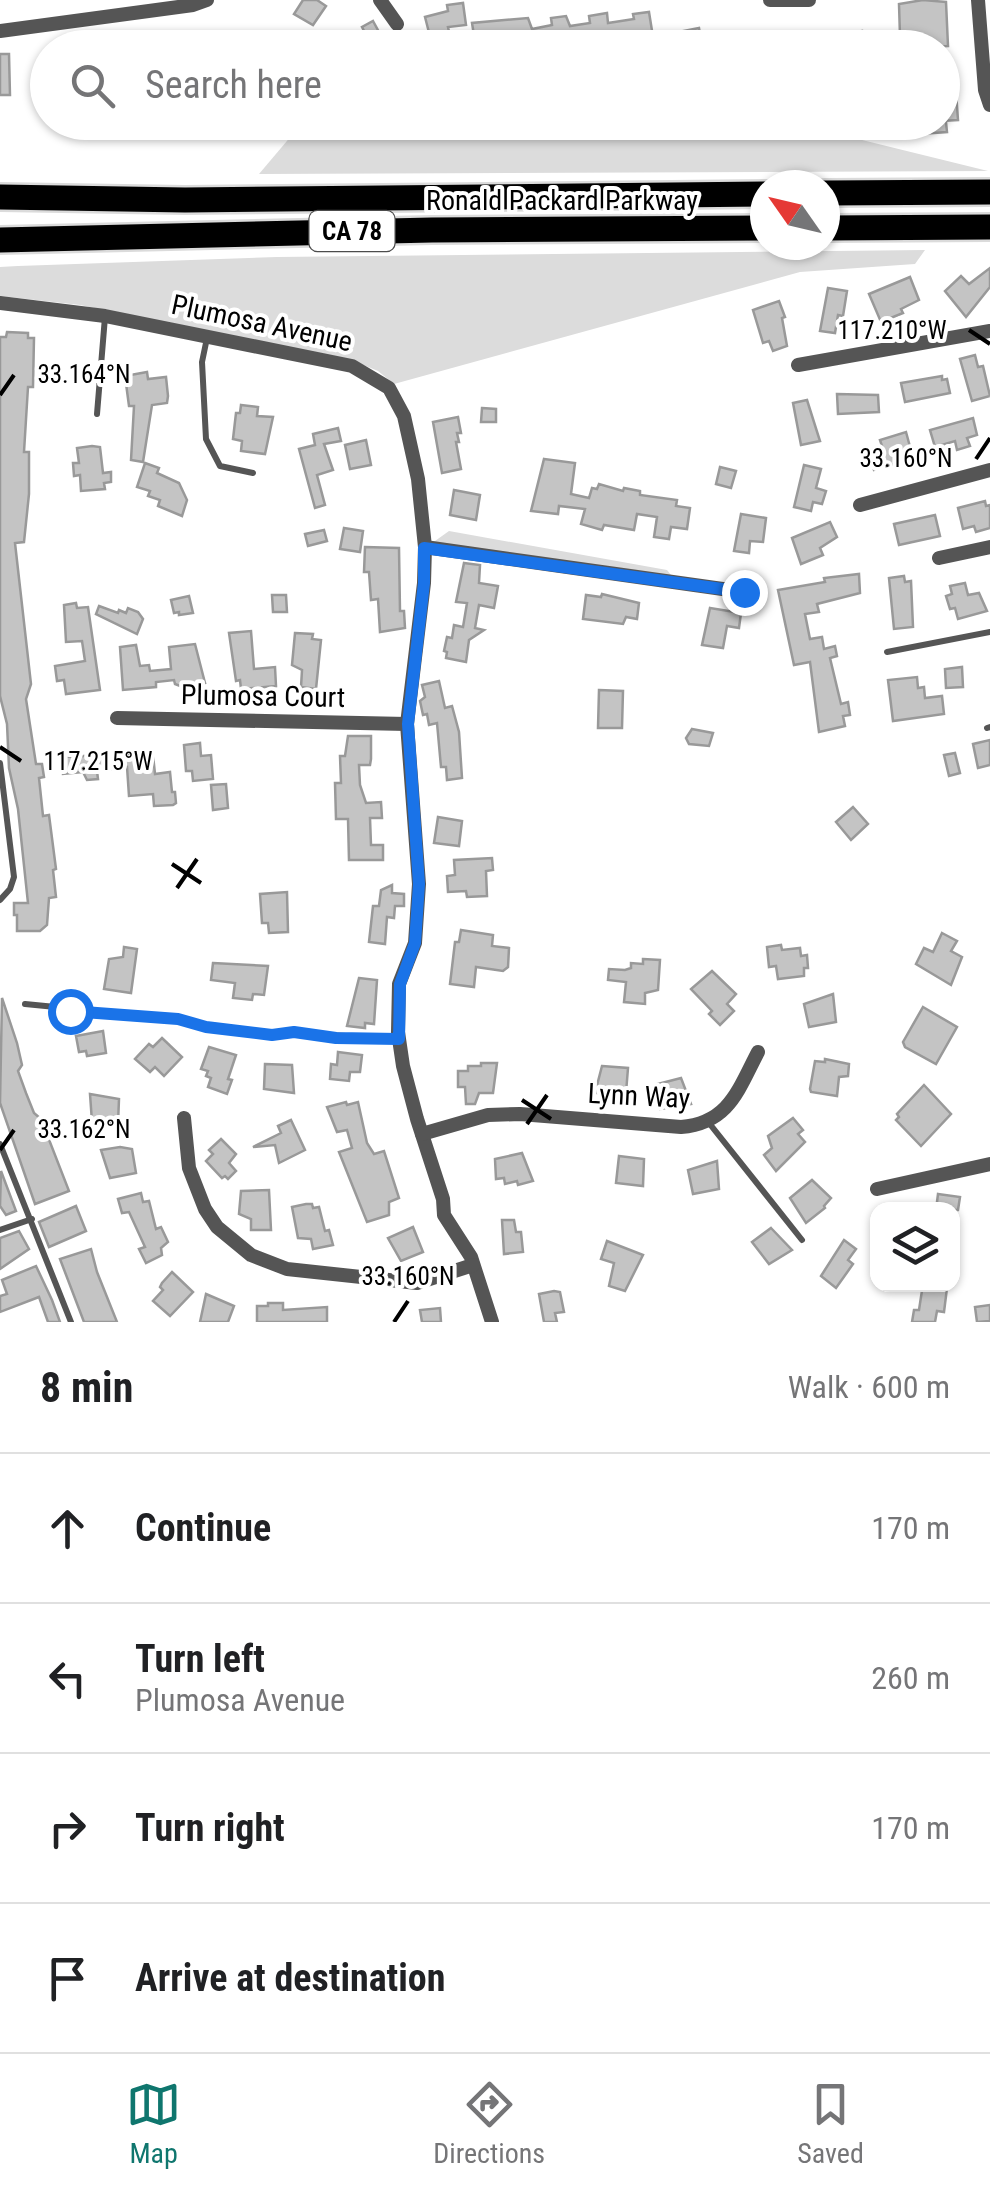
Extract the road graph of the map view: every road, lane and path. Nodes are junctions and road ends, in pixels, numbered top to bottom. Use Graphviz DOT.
graph roads {
  1 [pos="207,0"];
  2 [pos="380,0"];
  3 [pos="770,0"];
  4 [pos="809,0"];
  5 [pos="978,0"];
  6 [pos="398,24"];
  7 [pos="0,31"];
  8 [pos="990,105"];
  9 [pos="990,192"];
  10 [pos="840,193"];
  11 [pos="750,194"];
  12 [pos="0,197"];
  13 [pos="990,227"];
  14 [pos="750,228"];
  15 [pos="840,228"];
  16 [pos="4,241"];
  17 [pos="0,303"];
  18 [pos="105,316"];
  19 [pos="990,331"];
  20 [pos="207,337"];
  21 [pos="798,365"];
  22 [pos="97,414"];
  23 [pos="990,470"];
  24 [pos="254,473"];
  25 [pos="860,505"];
  26 [pos="424,548"];
  27 [pos="990,548"];
  28 [pos="938,558"];
  29 [pos="744,592"];
  30 [pos="990,632"];
  31 [pos="887,652"];
  32 [pos="117,718"];
  33 [pos="408,724"];
  34 [pos="0,763"];
  35 [pos="2,794"];
  36 [pos="0,900"];
  37 [pos="25,1004"];
  38 [pos="399,1039"];
  39 [pos="758,1052"];
  40 [pos="184,1118"];
  41 [pos="708,1122"];
  42 [pos="422,1134"];
  43 [pos="0,1144"];
  44 [pos="990,1164"];
  45 [pos="878,1189"];
  46 [pos="32,1219"];
  47 [pos="0,1230"];
  48 [pos="802,1240"];
  49 [pos="473,1264"];
  50 [pos="71,1322"];
  51 [pos="492,1322"];
  1 -- 7 [label="street"];
  2 -- 6 [label="street"];
  3 -- 4 [label="street"];
  5 -- 8 [label="street"];
  9 -- 10 [label="highway"];
  11 -- 12 [label="highway, Ronald Packard Parkway / CA 78"];
  13 -- 15 [label="highway"];
  14 -- 16 [label="highway, Ronald Packard Parkway / CA 78"];
  17 -- 18 [label="street, Plumosa Avenue"];
  18 -- 20 [label="street, Plumosa Avenue"];
  18 -- 22 [label="lane"];
  19 -- 21 [label="street"];
  20 -- 24 [label="lane"];
  20 -- 26 [label="street, Plumosa Avenue"];
  23 -- 25 [label="street"];
  26 -- 29 [label="street"];
  26 -- 33 [label="street, Plumosa Avenue"];
  27 -- 28 [label="street"];
  30 -- 31 [label="lane"];
  32 -- 33 [label="street, Plumosa Court"];
  33 -- 38 [label="street, Plumosa Avenue"];
  34 -- 35 [label="lane"];
  35 -- 36 [label="lane"];
  37 -- 38 [label="lane"];
  38 -- 42 [label="street, Plumosa Avenue"];
  39 -- 41 [label="street, Lynn Way"];
  40 -- 49 [label="street"];
  41 -- 42 [label="street, Lynn Way"];
  41 -- 48 [label="lane"];
  42 -- 49 [label="street, Plumosa Avenue"];
  43 -- 46 [label="lane"];
  44 -- 45 [label="street"];
  46 -- 47 [label="lane"];
  46 -- 50 [label="lane"];
  49 -- 51 [label="street, Plumosa Avenue"];
}
